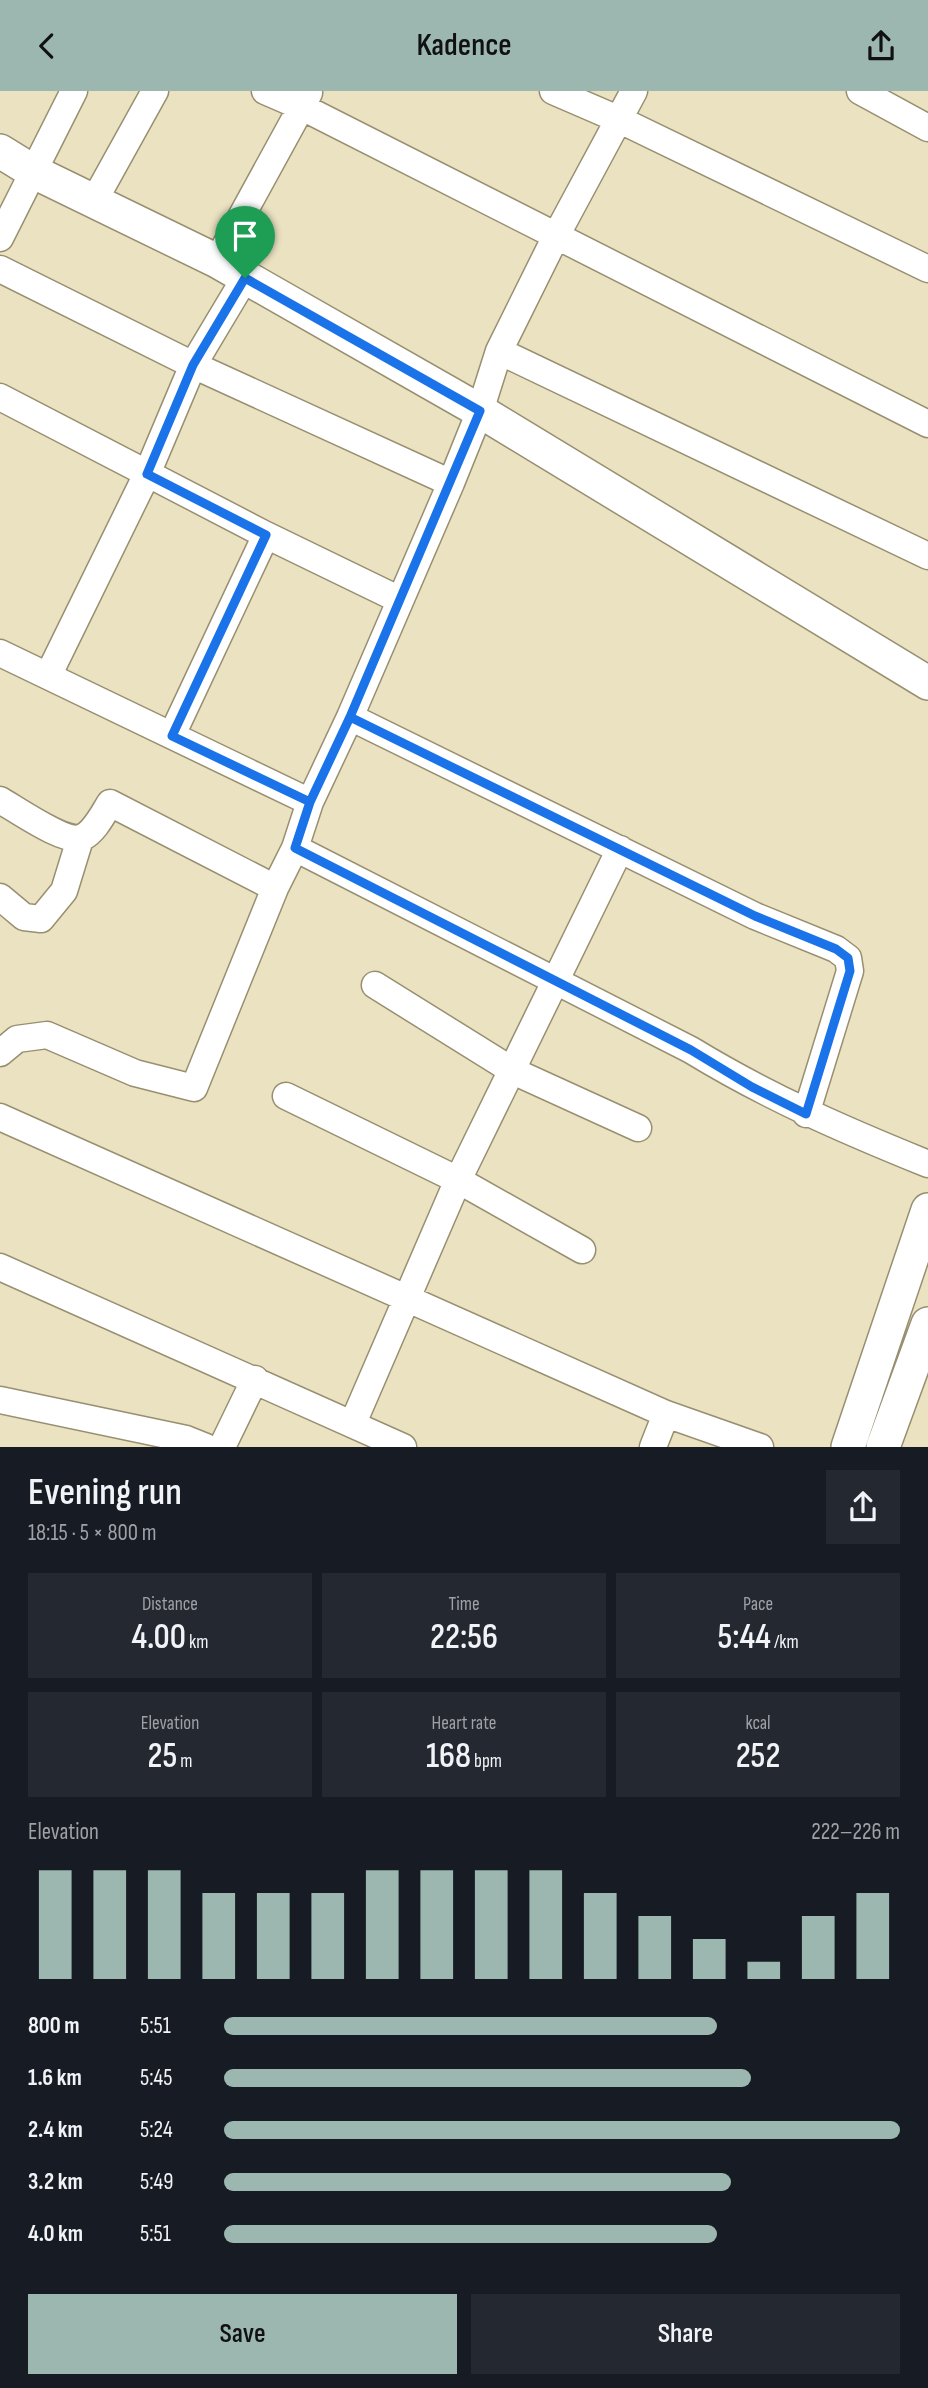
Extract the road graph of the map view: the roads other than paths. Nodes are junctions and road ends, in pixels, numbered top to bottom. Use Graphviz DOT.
graph roads {
  1 [pos="74,91"];
  2 [pos="155,91"];
  3 [pos="265,91"];
  4 [pos="553,91"];
  5 [pos="634,91"];
  6 [pos="859,91"];
  7 [pos="306,99"];
  8 [pos="621,120"];
  9 [pos="928,128"];
  10 [pos="0,151"];
  11 [pos="34,172"];
  12 [pos="94,201"];
  13 [pos="556,236"];
  14 [pos="0,238"];
  15 [pos="0,269"];
  16 [pos="231,269"];
  17 [pos="928,269"];
  18 [pos="499,351"];
  19 [pos="193,365"];
  20 [pos="0,397"];
  21 [pos="480,411"];
  22 [pos="928,424"];
  23 [pos="147,474"];
  24 [pos="451,483"];
  25 [pos="266,535"];
  26 [pos="928,556"];
  27 [pos="400,600"];
  28 [pos="0,653"];
  29 [pos="48,676"];
  30 [pos="928,684"];
  31 [pos="350,717"];
  32 [pos="172,736"];
  33 [pos="0,800"];
  34 [pos="310,802"];
  35 [pos="80,839"];
  36 [pos="295,848"];
  37 [pos="620,849"];
  38 [pos="275,888"];
  39 [pos="0,897"];
  40 [pos="555,981"];
  41 [pos="375,985"];
  42 [pos="0,1053"];
  43 [pos="513,1071"];
  44 [pos="286,1095"];
  45 [pos="806,1114"];
  46 [pos="0,1117"];
  47 [pos="638,1128"];
  48 [pos="928,1164"];
  49 [pos="458,1180"];
  50 [pos="928,1210"];
  51 [pos="582,1250"];
  52 [pos="0,1267"];
  53 [pos="408,1299"];
  54 [pos="928,1324"];
  55 [pos="255,1379"];
  56 [pos="0,1400"];
  57 [pos="666,1414"];
  58 [pos="353,1423"];
  59 [pos="206,1447"];
  60 [pos="222,1447"];
  61 [pos="403,1447"];
  62 [pos="653,1447"];
  63 [pos="760,1447"];
  64 [pos="848,1447"];
  65 [pos="883,1447"];
  1 -- 11 [label="street"];
  2 -- 12 [label="street"];
  3 -- 7 [label="street"];
  4 -- 8 [label="street"];
  5 -- 8 [label="street"];
  6 -- 9 [label="street"];
  7 -- 13 [label="street"];
  7 -- 16 [label="street"];
  8 -- 13 [label="street"];
  8 -- 17 [label="street"];
  10 -- 11 [label="street"];
  11 -- 12 [label="street"];
  11 -- 14 [label="street"];
  12 -- 16 [label="street"];
  13 -- 18 [label="street"];
  13 -- 22 [label="street"];
  15 -- 19 [label="street"];
  16 -- 19 [label="street"];
  16 -- 21 [label="street"];
  18 -- 21 [label="street"];
  18 -- 26 [label="street"];
  19 -- 23 [label="street"];
  19 -- 24 [label="street"];
  20 -- 23 [label="street"];
  21 -- 24 [label="street"];
  21 -- 30 [label="street"];
  23 -- 25 [label="street"];
  23 -- 29 [label="street"];
  24 -- 27 [label="street"];
  25 -- 27 [label="street"];
  25 -- 32 [label="street"];
  27 -- 31 [label="street"];
  28 -- 29 [label="street"];
  29 -- 32 [label="street"];
  31 -- 34 [label="street"];
  31 -- 37 [label="street"];
  32 -- 34 [label="street"];
  33 -- 35 [label="street"];
  34 -- 36 [label="street"];
  35 -- 38 [label="street"];
  35 -- 39 [label="street"];
  36 -- 38 [label="street"];
  36 -- 40 [label="street"];
  37 -- 40 [label="street"];
  37 -- 45 [label="street"];
  38 -- 42 [label="street"];
  40 -- 43 [label="street"];
  40 -- 45 [label="street"];
  41 -- 43 [label="street"];
  43 -- 47 [label="street"];
  43 -- 49 [label="street"];
  44 -- 49 [label="street"];
  45 -- 48 [label="street"];
  46 -- 53 [label="street"];
  49 -- 51 [label="street"];
  49 -- 53 [label="street"];
  50 -- 64 [label="street"];
  52 -- 55 [label="street"];
  53 -- 57 [label="street"];
  53 -- 58 [label="street"];
  54 -- 65 [label="street"];
  55 -- 58 [label="street"];
  55 -- 60 [label="street"];
  56 -- 59 [label="street"];
  57 -- 62 [label="street"];
  57 -- 63 [label="street"];
  58 -- 61 [label="street"];
}
